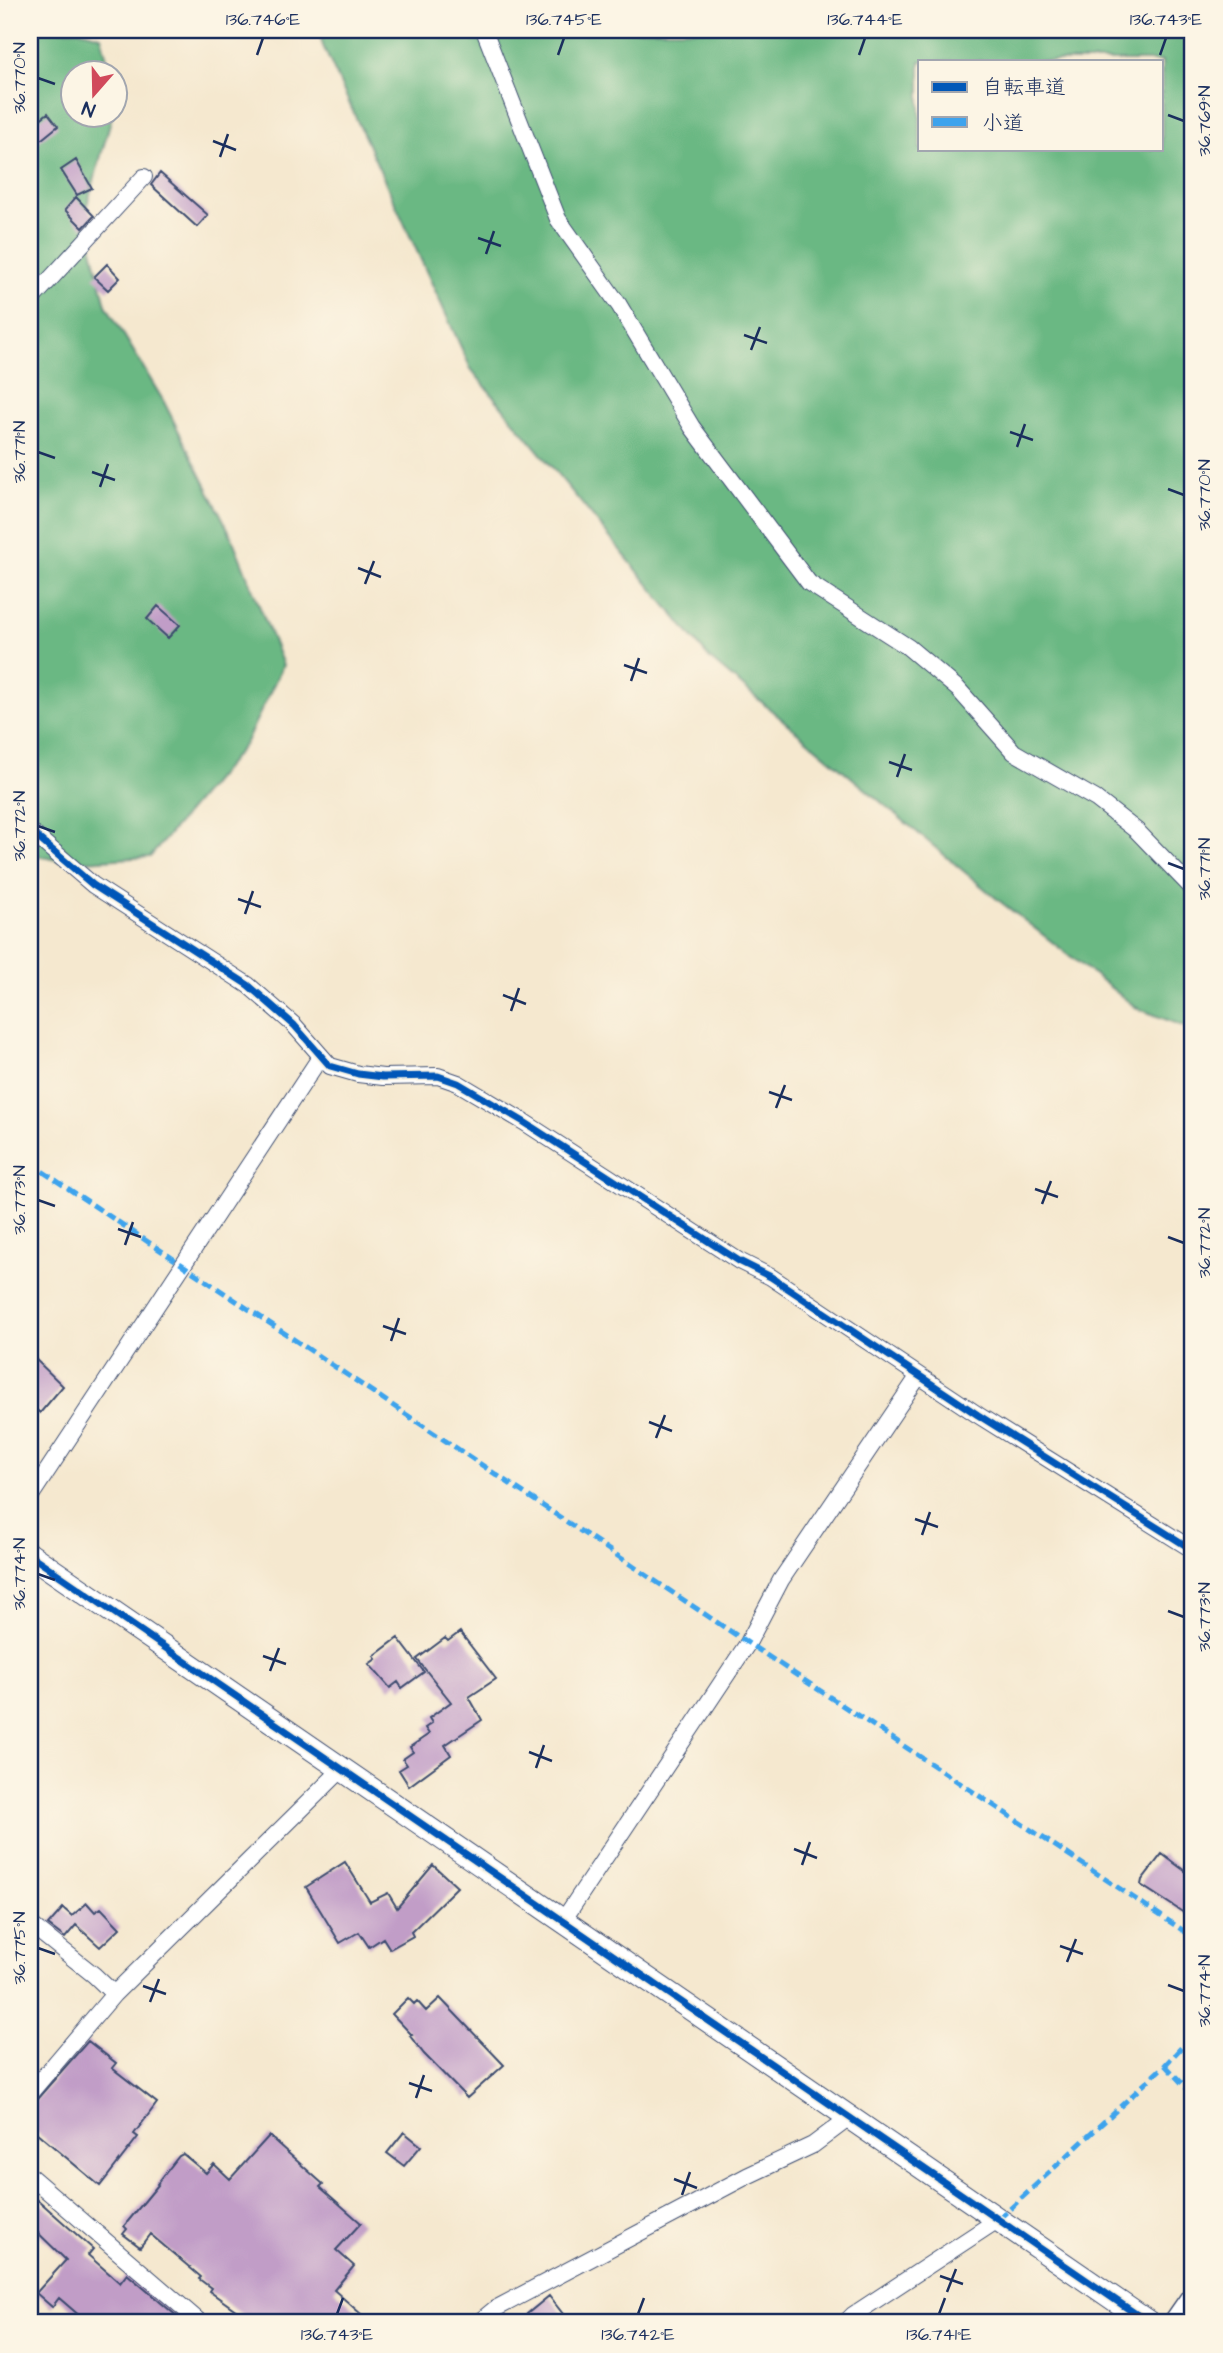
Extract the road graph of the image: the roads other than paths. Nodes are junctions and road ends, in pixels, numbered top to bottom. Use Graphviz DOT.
graph roads {
  1 [pos="484,30"];
  2 [pos="144,177"];
  3 [pos="30,302"];
  4 [pos="30,831"];
  5 [pos="1193,888"];
  6 [pos="321,1056"];
  7 [pos="918,1377"];
  8 [pos="30,1497"];
  9 [pos="1193,1549"];
  10 [pos="30,1555"];
  11 [pos="341,1770"];
  12 [pos="562,1922"];
  13 [pos="30,1924"];
  14 [pos="114,1994"];
  15 [pos="30,2093"];
  16 [pos="849,2118"];
  17 [pos="30,2176"];
  18 [pos="999,2219"];
  19 [pos="1193,2300"];
  20 [pos="201,2323"];
  21 [pos="478,2323"];
  22 [pos="845,2323"];
  23 [pos="1149,2323"];
  24 [pos="1177,2323"];
  1 -- 5 [label="street"];
  2 -- 3 [label="street"];
  4 -- 6 [label="street"];
  6 -- 7 [label="street"];
  6 -- 8 [label="street"];
  7 -- 9 [label="street"];
  7 -- 12 [label="street"];
  10 -- 11 [label="street"];
  11 -- 12 [label="street"];
  11 -- 14 [label="street"];
  12 -- 16 [label="street"];
  13 -- 14 [label="street"];
  14 -- 15 [label="street"];
  16 -- 18 [label="street"];
  16 -- 21 [label="street"];
  17 -- 20 [label="street"];
  18 -- 22 [label="street"];
  18 -- 23 [label="street"];
  19 -- 24 [label="main road"];
}
